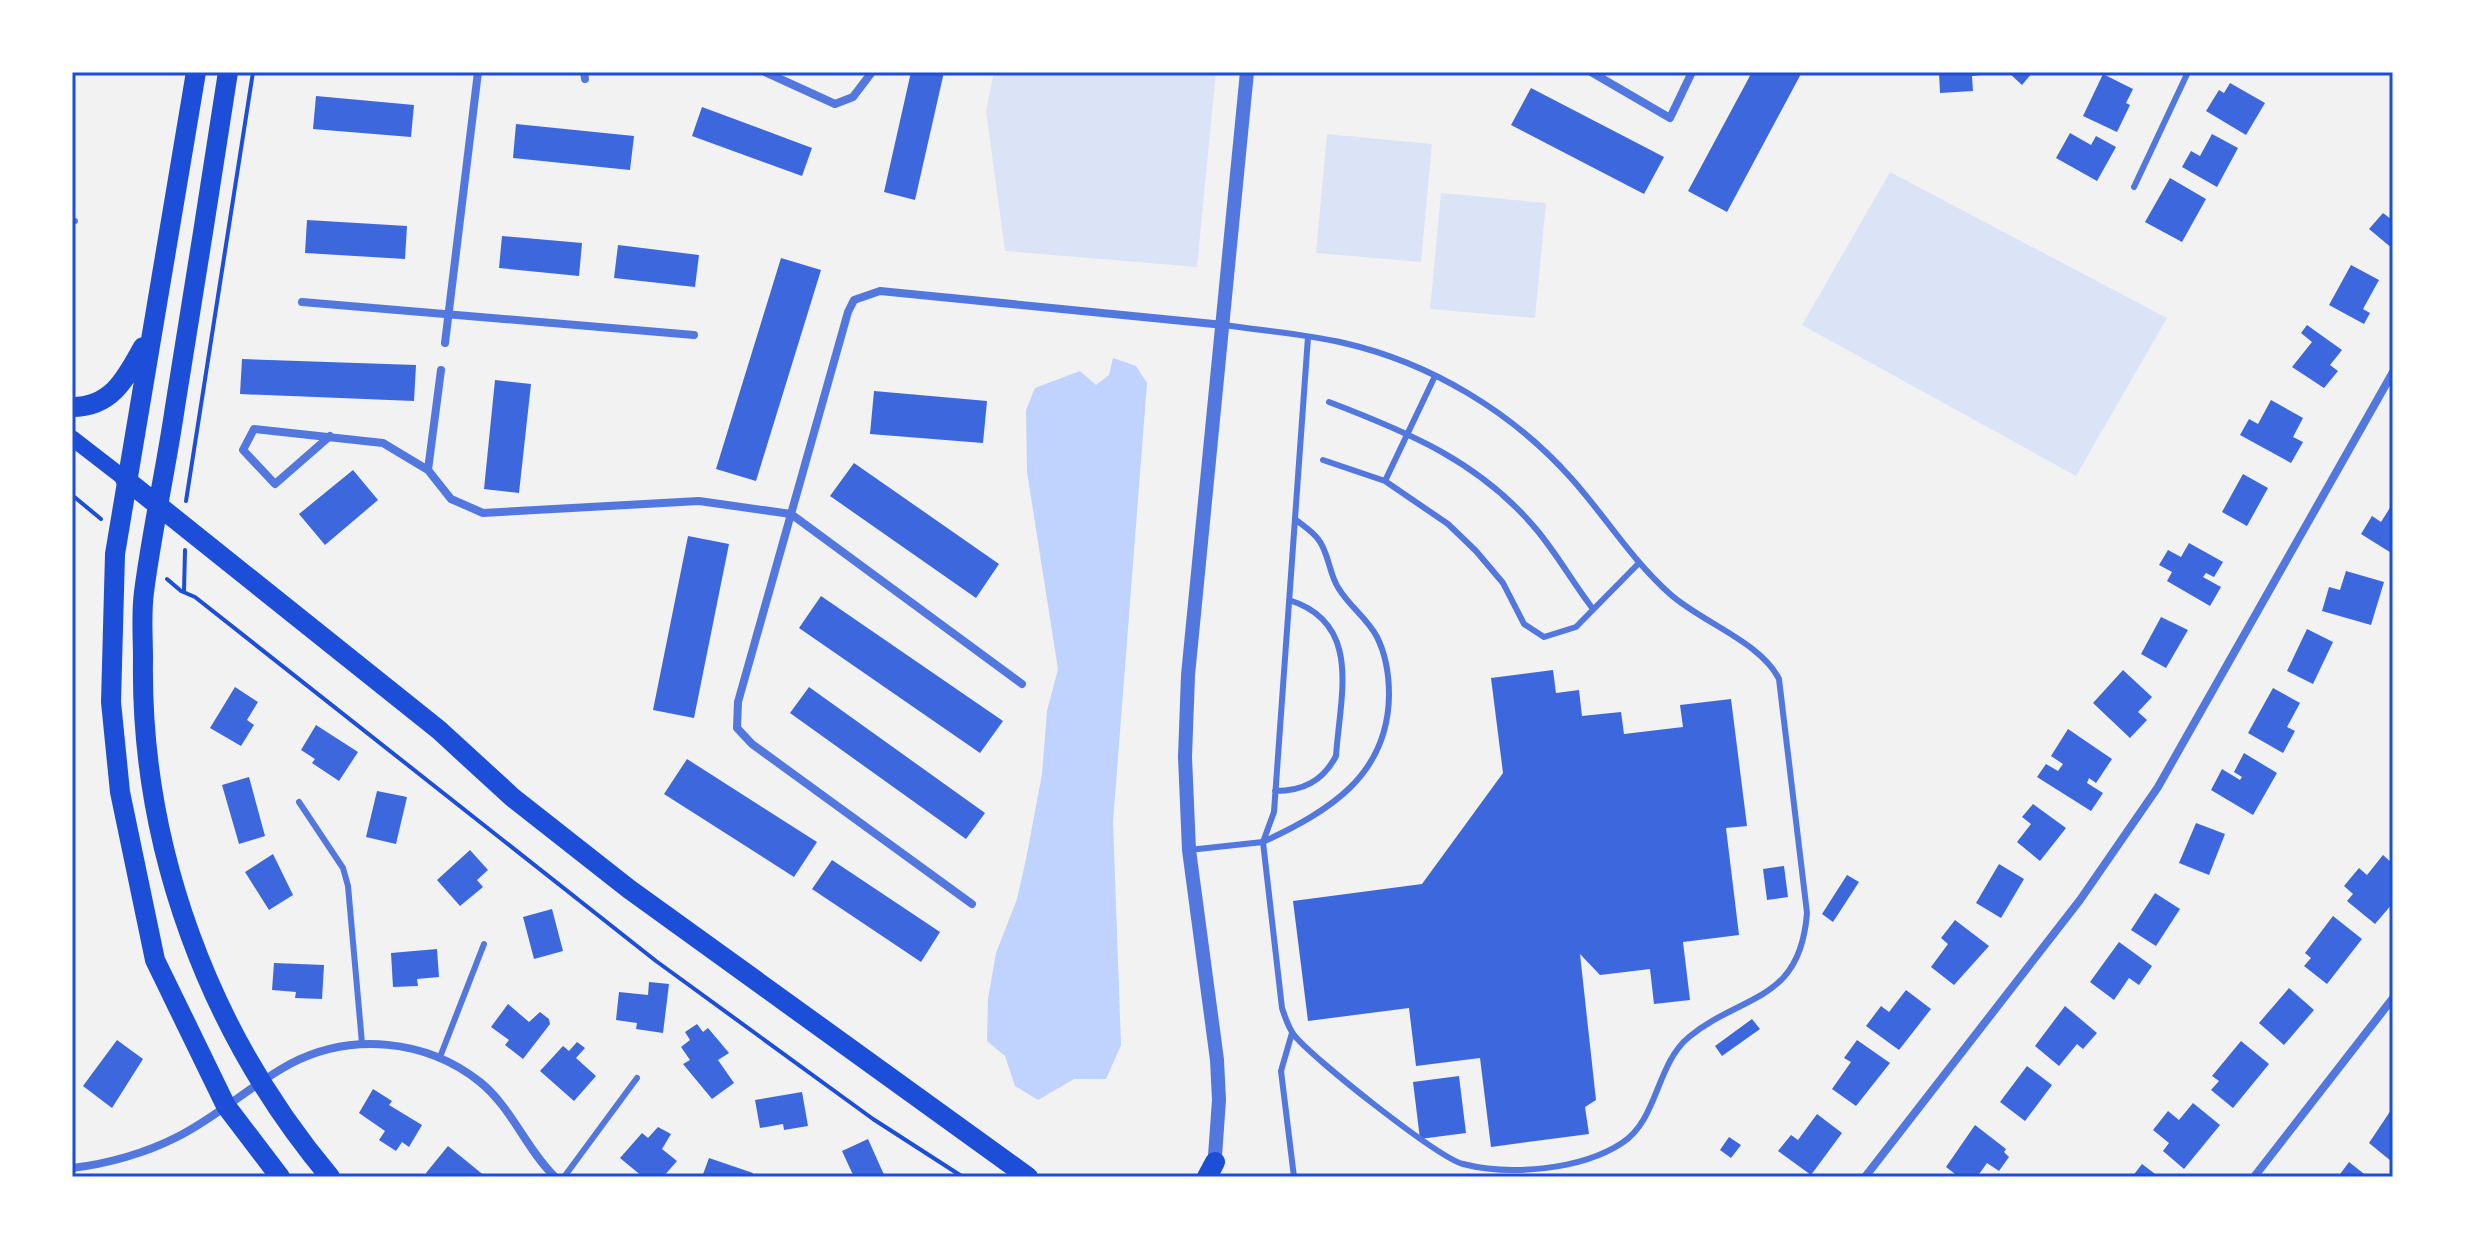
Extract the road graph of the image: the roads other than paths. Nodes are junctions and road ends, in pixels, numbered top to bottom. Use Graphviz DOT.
graph roads {
  1 [pos="196,72"];
  2 [pos="228,72"];
  3 [pos="478,72"];
  4 [pos="765,72"];
  5 [pos="872,72"];
  6 [pos="1247,72"];
  7 [pos="1591,72"];
  8 [pos="1692,72"];
  9 [pos="2188,72"];
  10 [pos="2134,187"];
  11 [pos="302,302"];
  12 [pos="448,314"];
  13 [pos="1224,325"];
  14 [pos="151,333"];
  15 [pos="694,335"];
  16 [pos="1308,337"];
  17 [pos="445,343"];
  18 [pos="441,370"];
  19 [pos="2393,372"];
  20 [pos="1435,376"];
  21 [pos="1329,402"];
  22 [pos="72,407"];
  23 [pos="1408,432"];
  24 [pos="330,436"];
  25 [pos="72,438"];
  26 [pos="1323,460"];
  27 [pos="428,470"];
  28 [pos="125,479"];
  29 [pos="1385,481"];
  30 [pos="160,508"];
  31 [pos="791,514"];
  32 [pos="1295,519"];
  33 [pos="1638,564"];
  34 [pos="1289,600"];
  35 [pos="1593,609"];
  36 [pos="1022,684"];
  37 [pos="1275,791"];
  38 [pos="299,802"];
  39 [pos="1263,842"];
  40 [pos="1189,850"];
  41 [pos="972,904"];
  42 [pos="484,944"];
  43 [pos="2393,998"];
  44 [pos="1292,1033"];
  45 [pos="362,1043"];
  46 [pos="440,1057"];
  47 [pos="637,1078"];
  48 [pos="263,1082"];
  49 [pos="226,1106"];
  50 [pos="72,1168"];
  51 [pos="1211,1172"];
  52 [pos="280,1177"];
  53 [pos="330,1177"];
  54 [pos="555,1177"];
  55 [pos="564,1177"];
  56 [pos="1028,1177"];
  57 [pos="1294,1177"];
  58 [pos="1865,1177"];
  59 [pos="2254,1177"];
  1 -- 14 [label="main road"];
  2 -- 30 [label="main road"];
  3 -- 12 [label="street"];
  4 -- 5 [label="street"];
  6 -- 13 [label="street"];
  7 -- 8 [label="street"];
  9 -- 10 [label="lane"];
  11 -- 12 [label="street"];
  12 -- 15 [label="street"];
  12 -- 17 [label="street"];
  13 -- 16 [label="lane"];
  13 -- 31 [label="street"];
  13 -- 40 [label="street"];
  14 -- 22 [label="main road"];
  14 -- 28 [label="main road"];
  16 -- 20 [label="lane"];
  16 -- 32 [label="lane"];
  18 -- 27 [label="street"];
  19 -- 58 [label="street"];
  20 -- 23 [label="lane"];
  20 -- 33 [label="lane"];
  21 -- 23 [label="lane"];
  23 -- 29 [label="lane"];
  23 -- 35 [label="lane"];
  24 -- 24 [label="street"];
  24 -- 27 [label="street"];
  25 -- 28 [label="main road"];
  26 -- 29 [label="lane"];
  27 -- 31 [label="street"];
  28 -- 30 [label="main road"];
  28 -- 49 [label="main road"];
  29 -- 35 [label="lane"];
  30 -- 48 [label="main road"];
  30 -- 56 [label="main road"];
  31 -- 36 [label="street"];
  31 -- 41 [label="street"];
  32 -- 34 [label="lane"];
  32 -- 39 [label="lane"];
  33 -- 35 [label="lane"];
  33 -- 44 [label="lane"];
  34 -- 37 [label="lane"];
  34 -- 37 [label="lane"];
  37 -- 39 [label="lane"];
  38 -- 45 [label="lane"];
  39 -- 40 [label="lane"];
  39 -- 44 [label="lane"];
  40 -- 51 [label="street"];
  42 -- 46 [label="lane"];
  43 -- 59 [label="street"];
  44 -- 57 [label="lane"];
  45 -- 46 [label="street"];
  45 -- 48 [label="street"];
  46 -- 54 [label="street"];
  47 -- 55 [label="lane"];
  48 -- 49 [label="street"];
  48 -- 53 [label="main road"];
  49 -- 50 [label="street"];
  49 -- 52 [label="main road"];
}
